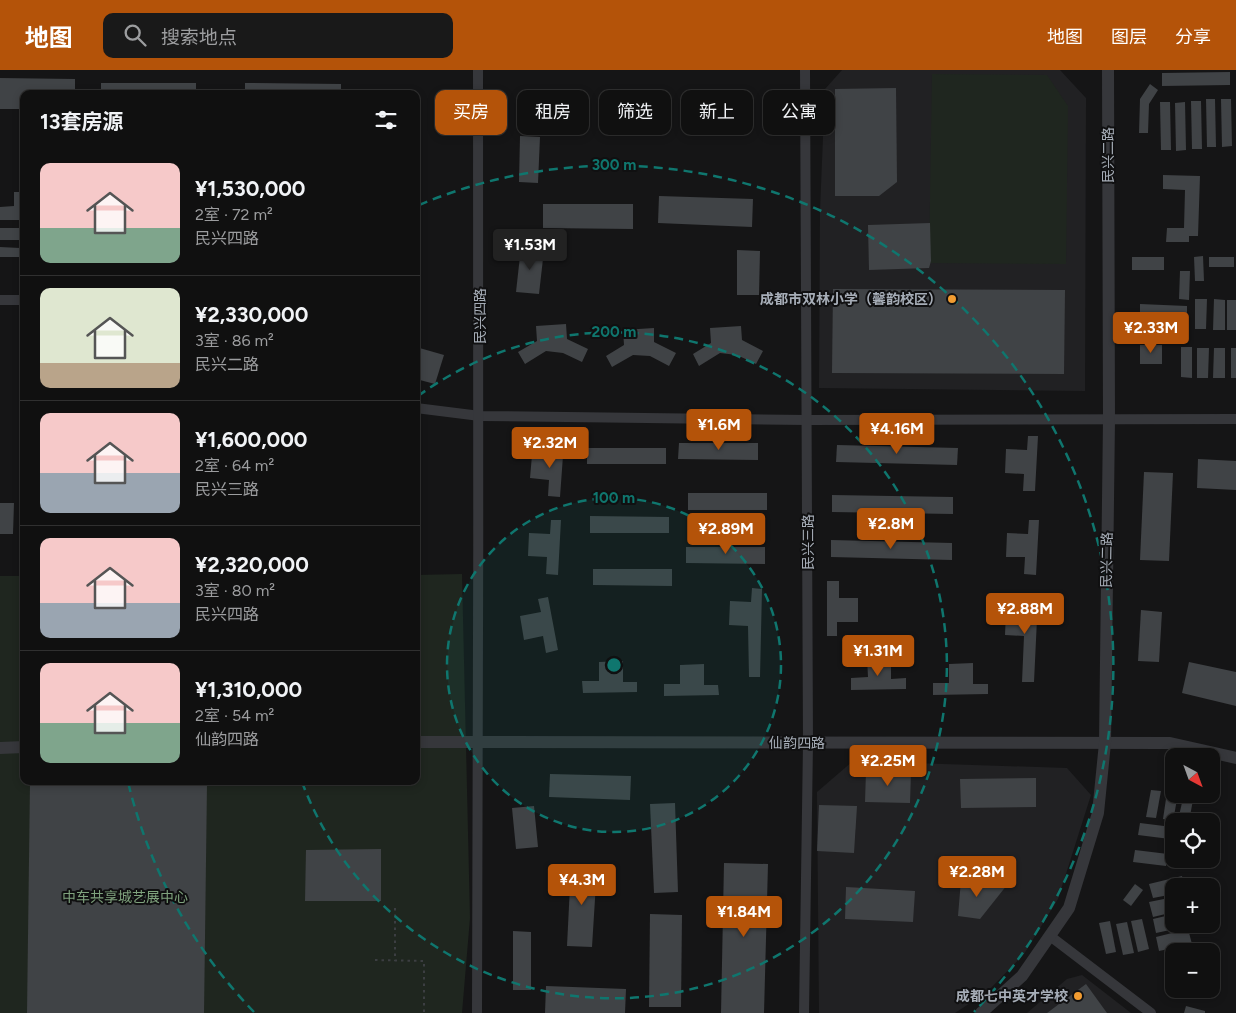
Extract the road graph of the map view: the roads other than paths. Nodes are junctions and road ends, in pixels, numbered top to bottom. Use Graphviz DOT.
graph roads {
  1 [pos="478,70"];
  2 [pos="805,70"];
  3 [pos="1108,70"];
  4 [pos="0,300"];
  5 [pos="20,300"];
  6 [pos="420,408"];
  7 [pos="480,416"];
  8 [pos="1109,419"];
  9 [pos="1236,419"];
  10 [pos="807,420"];
  11 [pos="420,742"];
  12 [pos="477,742"];
  13 [pos="808,743"];
  14 [pos="1105,743"];
  15 [pos="20,747"];
  16 [pos="0,748"];
  17 [pos="1236,758"];
  18 [pos="1050,936"];
  19 [pos="477,1013"];
  20 [pos="804,1013"];
  21 [pos="981,1013"];
  22 [pos="1151,1013"];
  1 -- 7 [label="street, 民兴四路"];
  2 -- 10 [label="street, 民兴三路"];
  3 -- 8 [label="street, 民兴二路"];
  4 -- 5 [label="street"];
  6 -- 7 [label="street"];
  7 -- 10 [label="street"];
  7 -- 12 [label="street, 民兴四路"];
  8 -- 9 [label="street"];
  8 -- 10 [label="street"];
  8 -- 14 [label="street, 民兴二路"];
  10 -- 13 [label="street, 民兴三路"];
  11 -- 12 [label="street, 仙韵四路"];
  12 -- 13 [label="street, 仙韵四路"];
  12 -- 19 [label="street, 民兴四路"];
  13 -- 14 [label="street, 仙韵四路"];
  13 -- 20 [label="street, 民兴三路"];
  14 -- 17 [label="street, 仙韵四路"];
  14 -- 18 [label="street, 民兴二路"];
  15 -- 16 [label="street"];
  18 -- 21 [label="street, 民兴二路"];
  18 -- 22 [label="street"];
}
